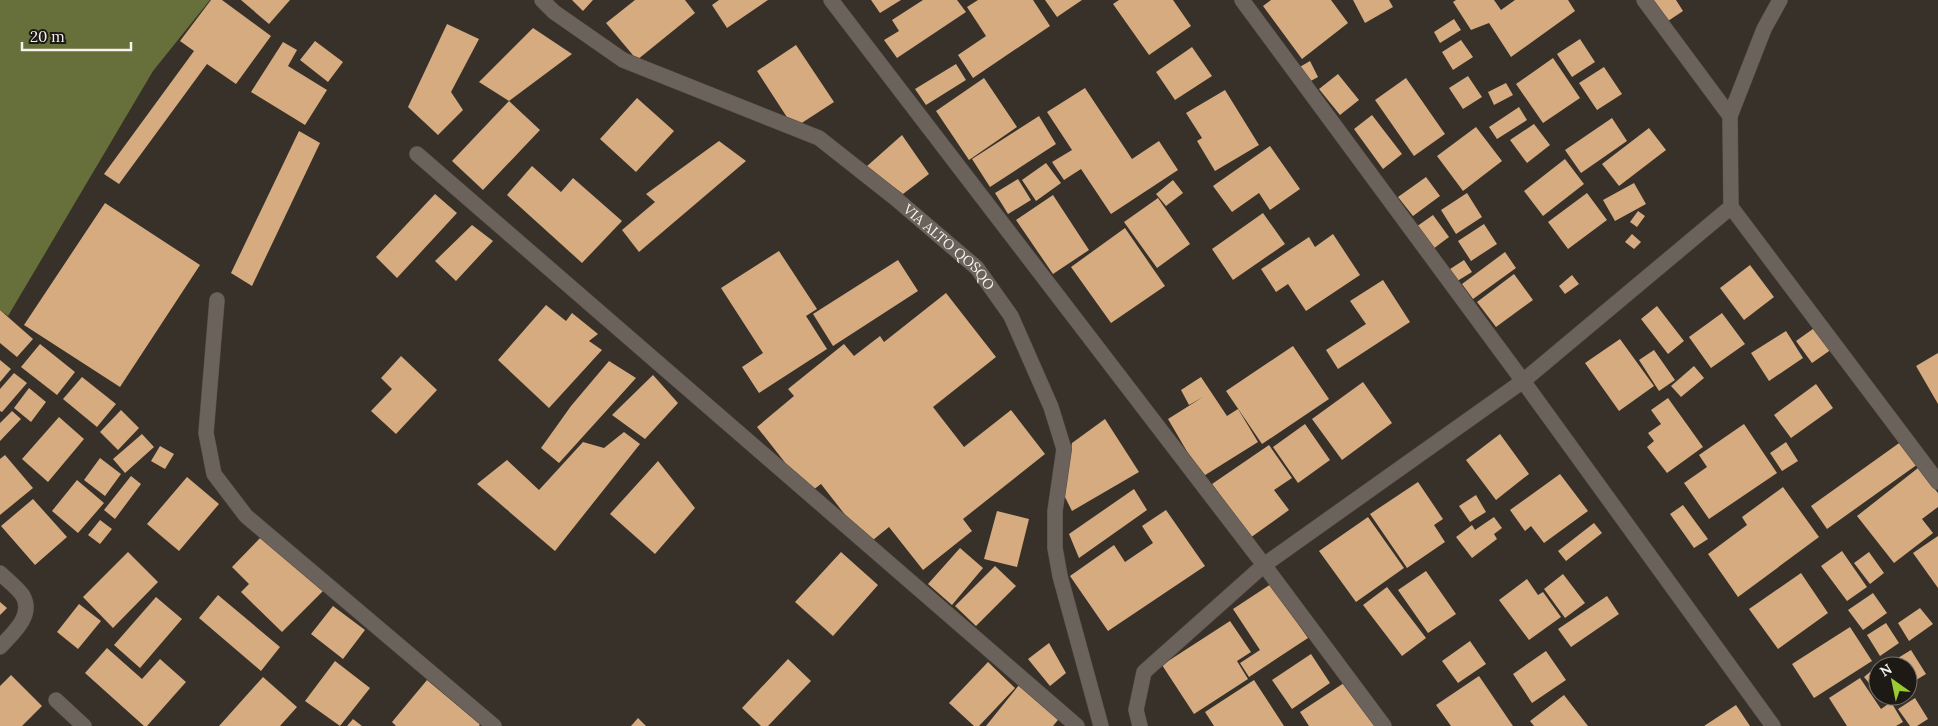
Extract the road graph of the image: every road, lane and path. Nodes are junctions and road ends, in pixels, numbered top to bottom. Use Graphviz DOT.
graph roads {
  1 [pos="542,0"];
  2 [pos="831,0"];
  3 [pos="1242,0"];
  4 [pos="1644,0"];
  5 [pos="1780,0"];
  6 [pos="1730,116"];
  7 [pos="417,154"];
  8 [pos="1731,207"];
  9 [pos="218,300"];
  10 [pos="1523,381"];
  11 [pos="1938,482"];
  12 [pos="1264,565"];
  13 [pos="0,573"];
  14 [pos="0,647"];
  15 [pos="56,700"];
  16 [pos="1100,724"];
  17 [pos="84,726"];
  18 [pos="494,726"];
  19 [pos="1077,726"];
  20 [pos="1082,726"];
  21 [pos="1140,726"];
  22 [pos="1384,726"];
  23 [pos="1773,726"];
  1 -- 16 [label="street, VIA ALTO QOSQO"];
  2 -- 12 [label="street"];
  3 -- 10 [label="street"];
  4 -- 6 [label="street"];
  5 -- 6 [label="street"];
  6 -- 8 [label="street"];
  7 -- 19 [label="street"];
  8 -- 10 [label="street"];
  8 -- 11 [label="street"];
  9 -- 18 [label="street"];
  10 -- 12 [label="street"];
  10 -- 23 [label="street"];
  12 -- 21 [label="street"];
  12 -- 22 [label="street"];
  13 -- 14 [label="street"];
  15 -- 17 [label="street"];
  16 -- 20 [label="street"];
}
